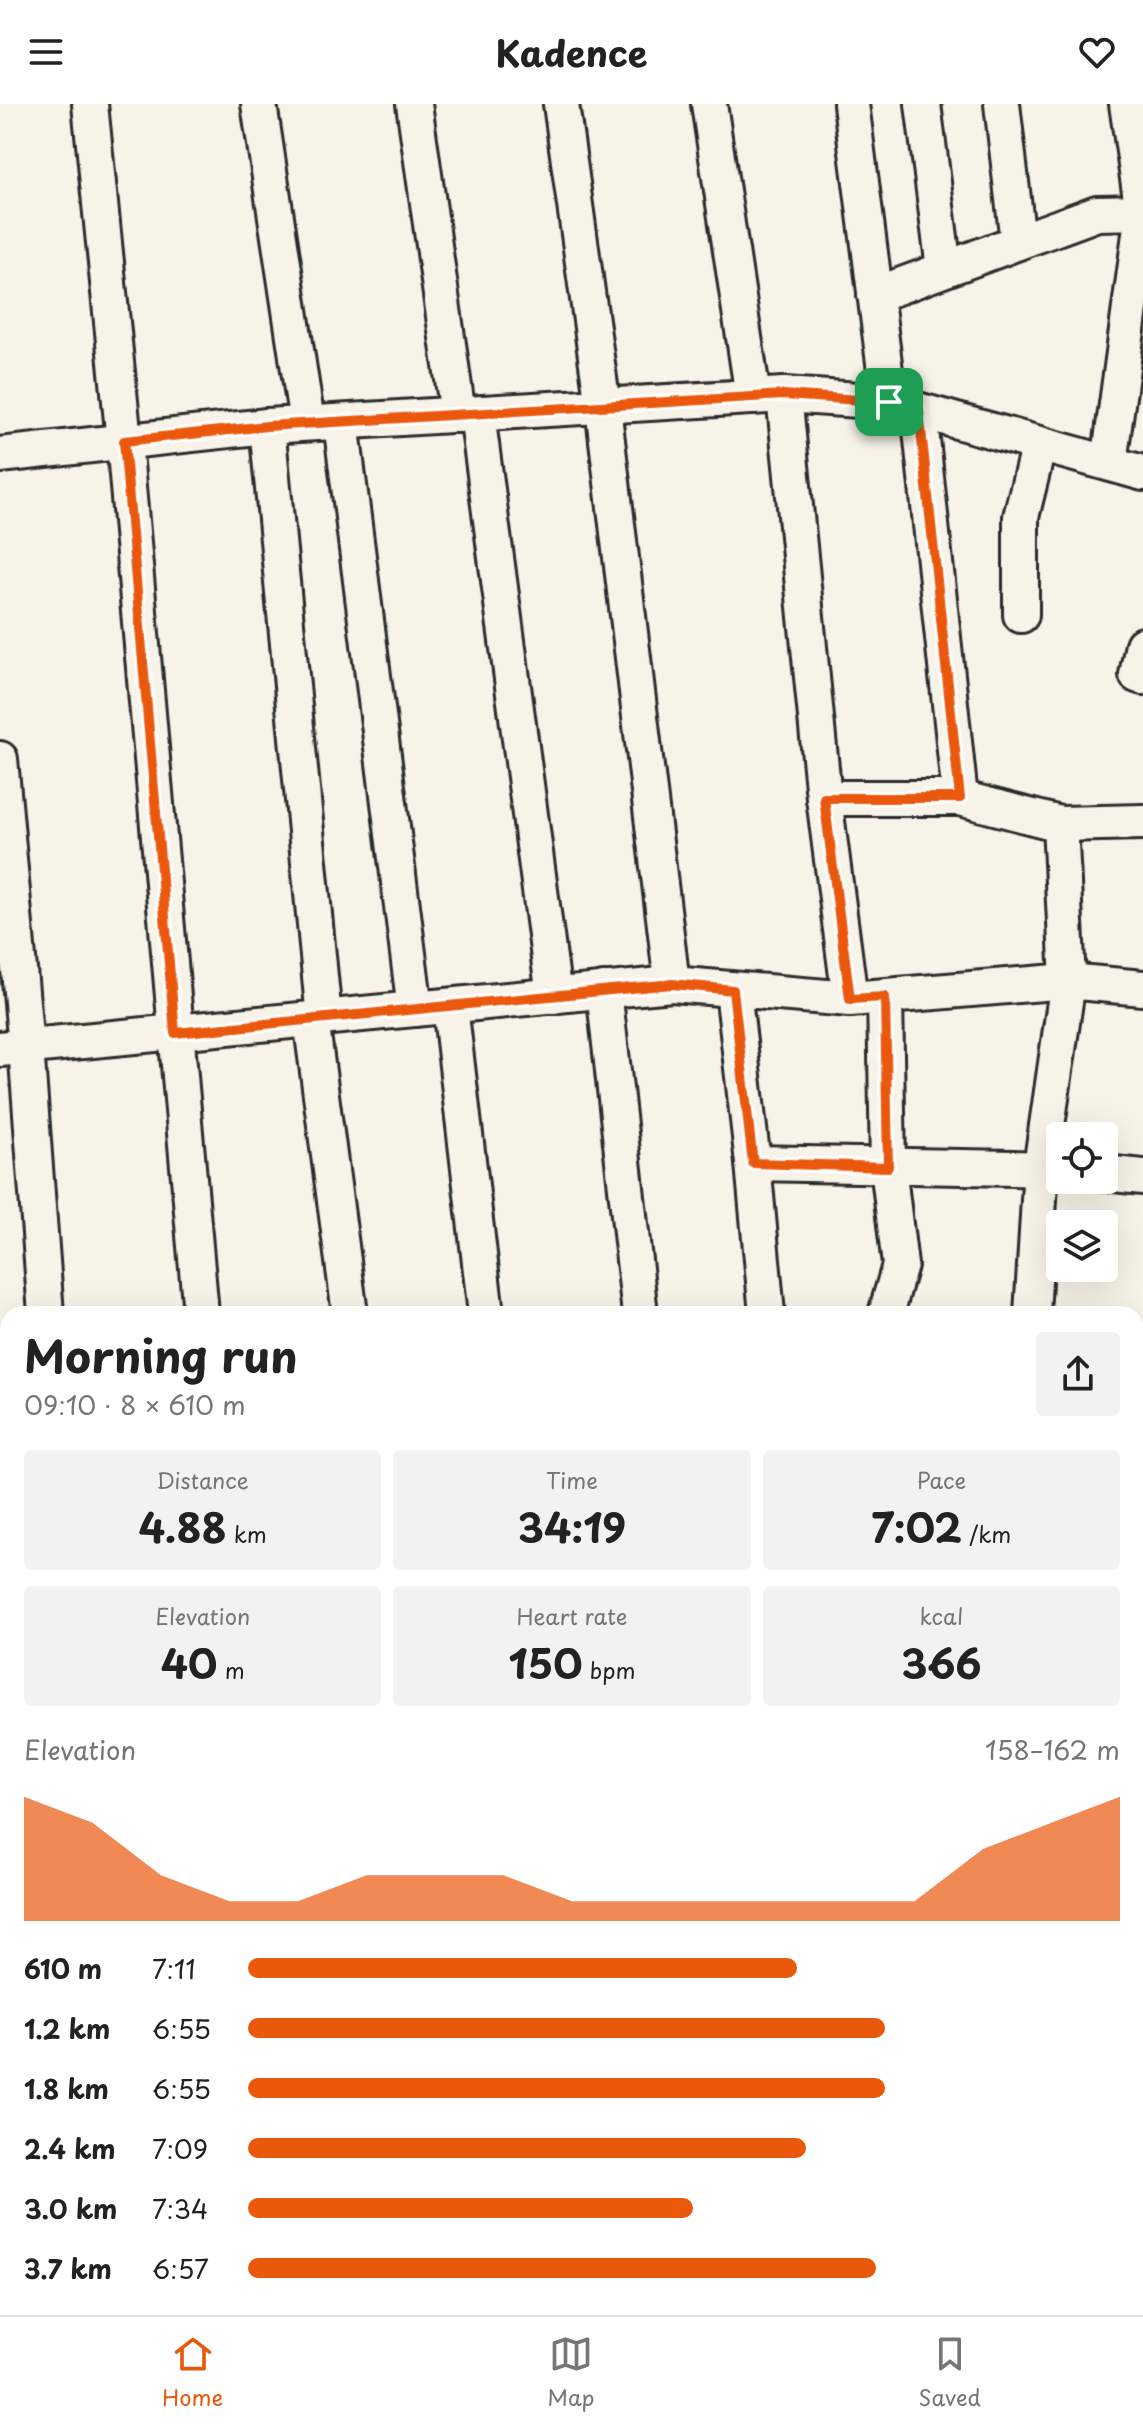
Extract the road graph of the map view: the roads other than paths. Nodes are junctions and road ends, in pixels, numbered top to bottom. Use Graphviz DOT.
graph roads {
  1 [pos="90,104"];
  2 [pos="259,104"];
  3 [pos="414,104"];
  4 [pos="561,104"];
  5 [pos="709,104"];
  6 [pos="851,104"];
  7 [pos="923,104"];
  8 [pos="1002,104"];
  9 [pos="1127,104"];
  10 [pos="1143,212"];
  11 [pos="1018,242"];
  12 [pos="944,269"];
  13 [pos="875,295"];
  14 [pos="769,396"];
  15 [pos="904,406"];
  16 [pos="603,407"];
  17 [pos="467,414"];
  18 [pos="341,422"];
  19 [pos="307,423"];
  20 [pos="267,426"];
  21 [pos="124,441"];
  22 [pos="1039,444"];
  23 [pos="0,455"];
  24 [pos="1109,463"];
  25 [pos="1143,473"];
  26 [pos="1021,615"];
  27 [pos="1143,645"];
  28 [pos="1143,677"];
  29 [pos="0,759"];
  30 [pos="824,798"];
  31 [pos="960,798"];
  32 [pos="1143,822"];
  33 [pos="1060,824"];
  34 [pos="1068,981"];
  35 [pos="672,984"];
  36 [pos="1143,988"];
  37 [pos="604,990"];
  38 [pos="733,990"];
  39 [pos="554,996"];
  40 [pos="885,997"];
  41 [pos="850,999"];
  42 [pos="450,1006"];
  43 [pos="415,1009"];
  44 [pos="318,1018"];
  45 [pos="175,1033"];
  46 [pos="13,1048"];
  47 [pos="1054,1122"];
  48 [pos="753,1163"];
  49 [pos="888,1167"];
  50 [pos="1046,1168"];
  51 [pos="1118,1174"];
  52 [pos="1143,1177"];
  53 [pos="1047,1194"];
  54 [pos="45,1306"];
  55 [pos="200,1306"];
  56 [pos="349,1306"];
  57 [pos="485,1306"];
  58 [pos="639,1306"];
  59 [pos="766,1306"];
  60 [pos="888,1306"];
  61 [pos="1033,1306"];
  1 -- 21 [label="street"];
  2 -- 19 [label="street"];
  3 -- 17 [label="street"];
  4 -- 16 [label="street"];
  5 -- 14 [label="street"];
  6 -- 13 [label="street"];
  7 -- 12 [label="street"];
  8 -- 11 [label="street"];
  9 -- 10 [label="street"];
  10 -- 11 [label="street"];
  10 -- 24 [label="street"];
  11 -- 12 [label="street"];
  12 -- 13 [label="street"];
  13 -- 15 [label="street"];
  14 -- 15 [label="street"];
  14 -- 16 [label="street"];
  14 -- 30 [label="street"];
  15 -- 22 [label="street"];
  15 -- 31 [label="street"];
  16 -- 17 [label="street"];
  16 -- 35 [label="street"];
  17 -- 18 [label="street"];
  17 -- 39 [label="street"];
  18 -- 19 [label="street"];
  18 -- 43 [label="street"];
  19 -- 20 [label="street"];
  20 -- 21 [label="street"];
  20 -- 44 [label="street"];
  21 -- 23 [label="street"];
  21 -- 45 [label="street"];
  22 -- 24 [label="street"];
  22 -- 26 [label="street"];
  24 -- 25 [label="street"];
  27 -- 28 [label="street"];
  29 -- 46 [label="street"];
  30 -- 31 [label="street"];
  30 -- 41 [label="street"];
  31 -- 33 [label="street"];
  32 -- 33 [label="street"];
  33 -- 34 [label="street"];
  34 -- 36 [label="street"];
  34 -- 40 [label="street"];
  34 -- 47 [label="street"];
  35 -- 37 [label="street"];
  35 -- 38 [label="street"];
  37 -- 39 [label="street"];
  37 -- 58 [label="street"];
  38 -- 41 [label="street"];
  38 -- 48 [label="street"];
  39 -- 42 [label="street"];
  40 -- 41 [label="street"];
  40 -- 49 [label="street"];
  42 -- 43 [label="street"];
  42 -- 57 [label="street"];
  43 -- 44 [label="street"];
  44 -- 45 [label="street"];
  44 -- 56 [label="street"];
  45 -- 46 [label="street"];
  45 -- 55 [label="street"];
  46 -- 54 [label="street"];
  48 -- 49 [label="street"];
  48 -- 59 [label="street"];
  49 -- 50 [label="street"];
  49 -- 60 [label="street"];
  51 -- 52 [label="street"];
  53 -- 61 [label="street"];
}
